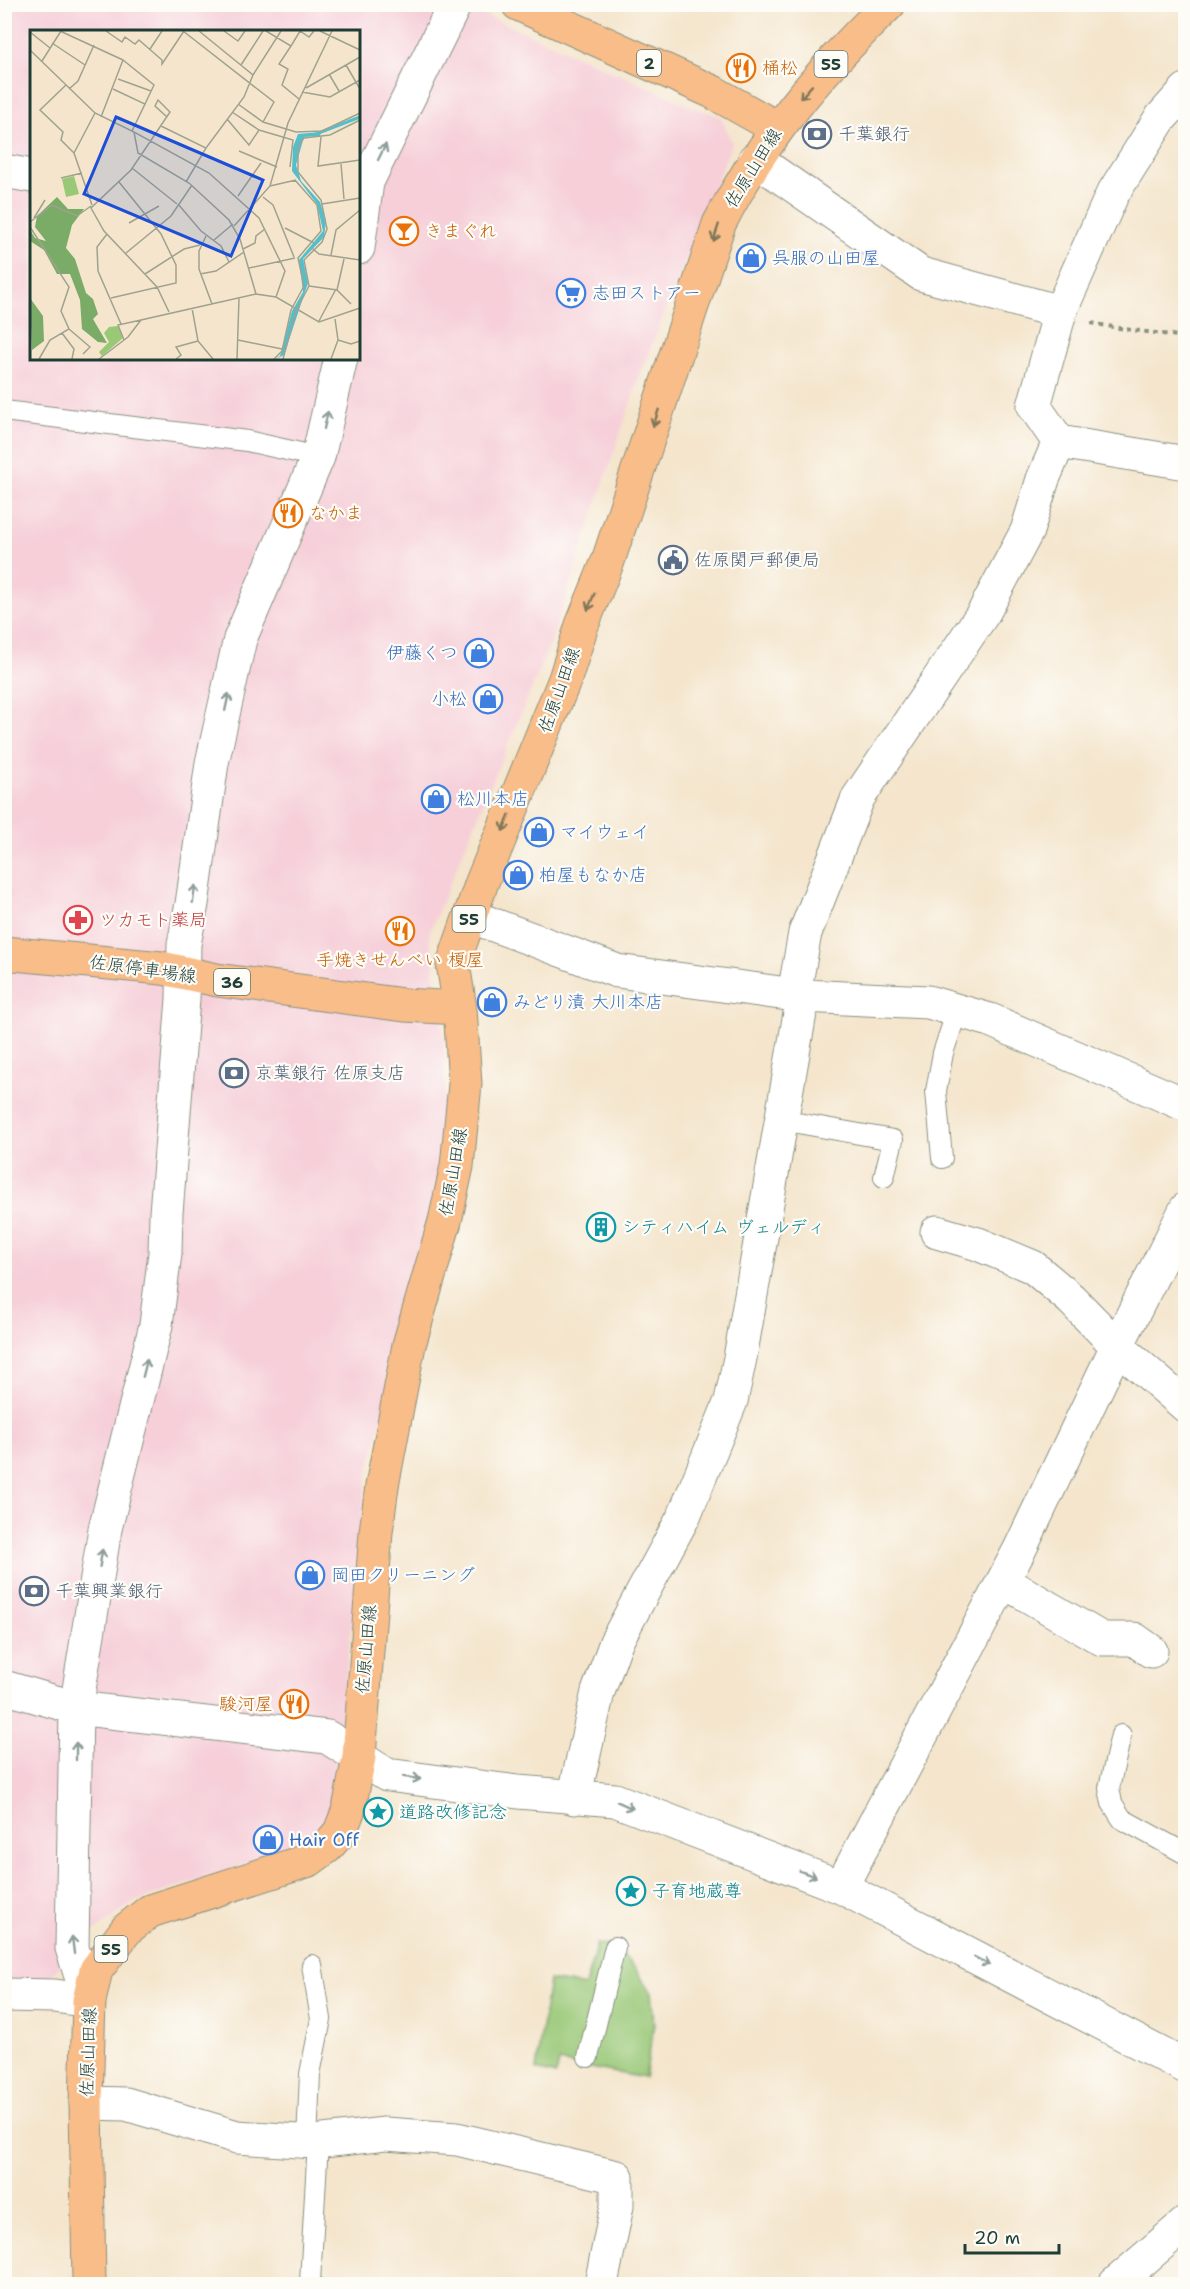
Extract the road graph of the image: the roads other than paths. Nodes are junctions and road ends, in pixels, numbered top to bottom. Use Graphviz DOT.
graph roads {
  1 [pos="455,4"];
  2 [pos="518,4"];
  3 [pos="889,4"];
  4 [pos="1185,90"];
  5 [pos="777,128"];
  6 [pos="755,159"];
  7 [pos="4,171"];
  8 [pos="30,176"];
  9 [pos="360,233"];
  10 [pos="1059,312"];
  11 [pos="341,360"];
  12 [pos="4,411"];
  13 [pos="1059,442"];
  14 [pos="318,457"];
  15 [pos="1185,463"];
  16 [pos="470,916"];
  17 [pos="4,953"];
  18 [pos="183,972"];
  19 [pos="799,995"];
  20 [pos="460,1008"];
  21 [pos="957,1011"];
  22 [pos="1185,1105"];
  23 [pos="781,1120"];
  24 [pos="942,1158"];
  25 [pos="885,1177"];
  26 [pos="1185,1209"];
  27 [pos="937,1232"];
  28 [pos="1117,1346"];
  29 [pos="1185,1406"];
  30 [pos="1003,1581"];
  31 [pos="1151,1651"];
  32 [pos="4,1688"];
  33 [pos="76,1708"];
  34 [pos="1121,1735"];
  35 [pos="359,1757"];
  36 [pos="574,1798"];
  37 [pos="1185,1854"];
  38 [pos="841,1887"];
  39 [pos="615,1947"];
  40 [pos="312,1965"];
  41 [pos="4,1995"];
  42 [pos="89,2001"];
  43 [pos="588,2057"];
  44 [pos="1185,2067"];
  45 [pos="86,2103"];
  46 [pos="312,2142"];
  47 [pos="1185,2223"];
  48 [pos="310,2282"];
  49 [pos="89,2284"];
  50 [pos="601,2284"];
  51 [pos="1115,2284"];
  9 -- 1 [label="street, one-way"];
  2 -- 5 [label="main road, 2"];
  3 -- 5 [label="main road, 佐原山田線 / 55, one-way"];
  4 -- 10 [label="street"];
  5 -- 6 [label="main road, 佐原山田線 / 55"];
  6 -- 10 [label="street"];
  6 -- 16 [label="main road, 佐原山田線 / 55, one-way"];
  7 -- 8 [label="street"];
  10 -- 13 [label="street"];
  14 -- 11 [label="street, one-way"];
  12 -- 14 [label="lane"];
  13 -- 15 [label="street"];
  13 -- 19 [label="street"];
  18 -- 14 [label="street, one-way"];
  16 -- 19 [label="street"];
  16 -- 20 [label="main road, 佐原山田線 / 55"];
  17 -- 18 [label="main road, 佐原停車場線 / 36"];
  18 -- 20 [label="main road, 佐原停車場線 / 36"];
  33 -- 18 [label="street, one-way"];
  19 -- 21 [label="street"];
  19 -- 23 [label="street"];
  20 -- 35 [label="main road, 佐原山田線 / 55"];
  21 -- 22 [label="street"];
  21 -- 24 [label="lane"];
  23 -- 25 [label="lane"];
  23 -- 36 [label="street"];
  26 -- 28 [label="street"];
  27 -- 28 [label="street"];
  28 -- 29 [label="street"];
  28 -- 30 [label="street"];
  30 -- 31 [label="street"];
  30 -- 38 [label="street"];
  32 -- 33 [label="street"];
  33 -- 35 [label="street"];
  42 -- 33 [label="street, one-way"];
  34 -- 37 [label="lane"];
  35 -- 36 [label="street, one-way"];
  35 -- 42 [label="main road, 佐原山田線 / 55"];
  36 -- 38 [label="street, one-way"];
  38 -- 44 [label="street, one-way"];
  39 -- 43 [label="lane"];
  40 -- 46 [label="lane"];
  41 -- 42 [label="street"];
  42 -- 45 [label="main road, 佐原山田線 / 55"];
  45 -- 46 [label="street"];
  45 -- 49 [label="main road, 佐原山田線 / 55"];
  46 -- 48 [label="lane"];
  46 -- 50 [label="street"];
  47 -- 51 [label="street"];
}
